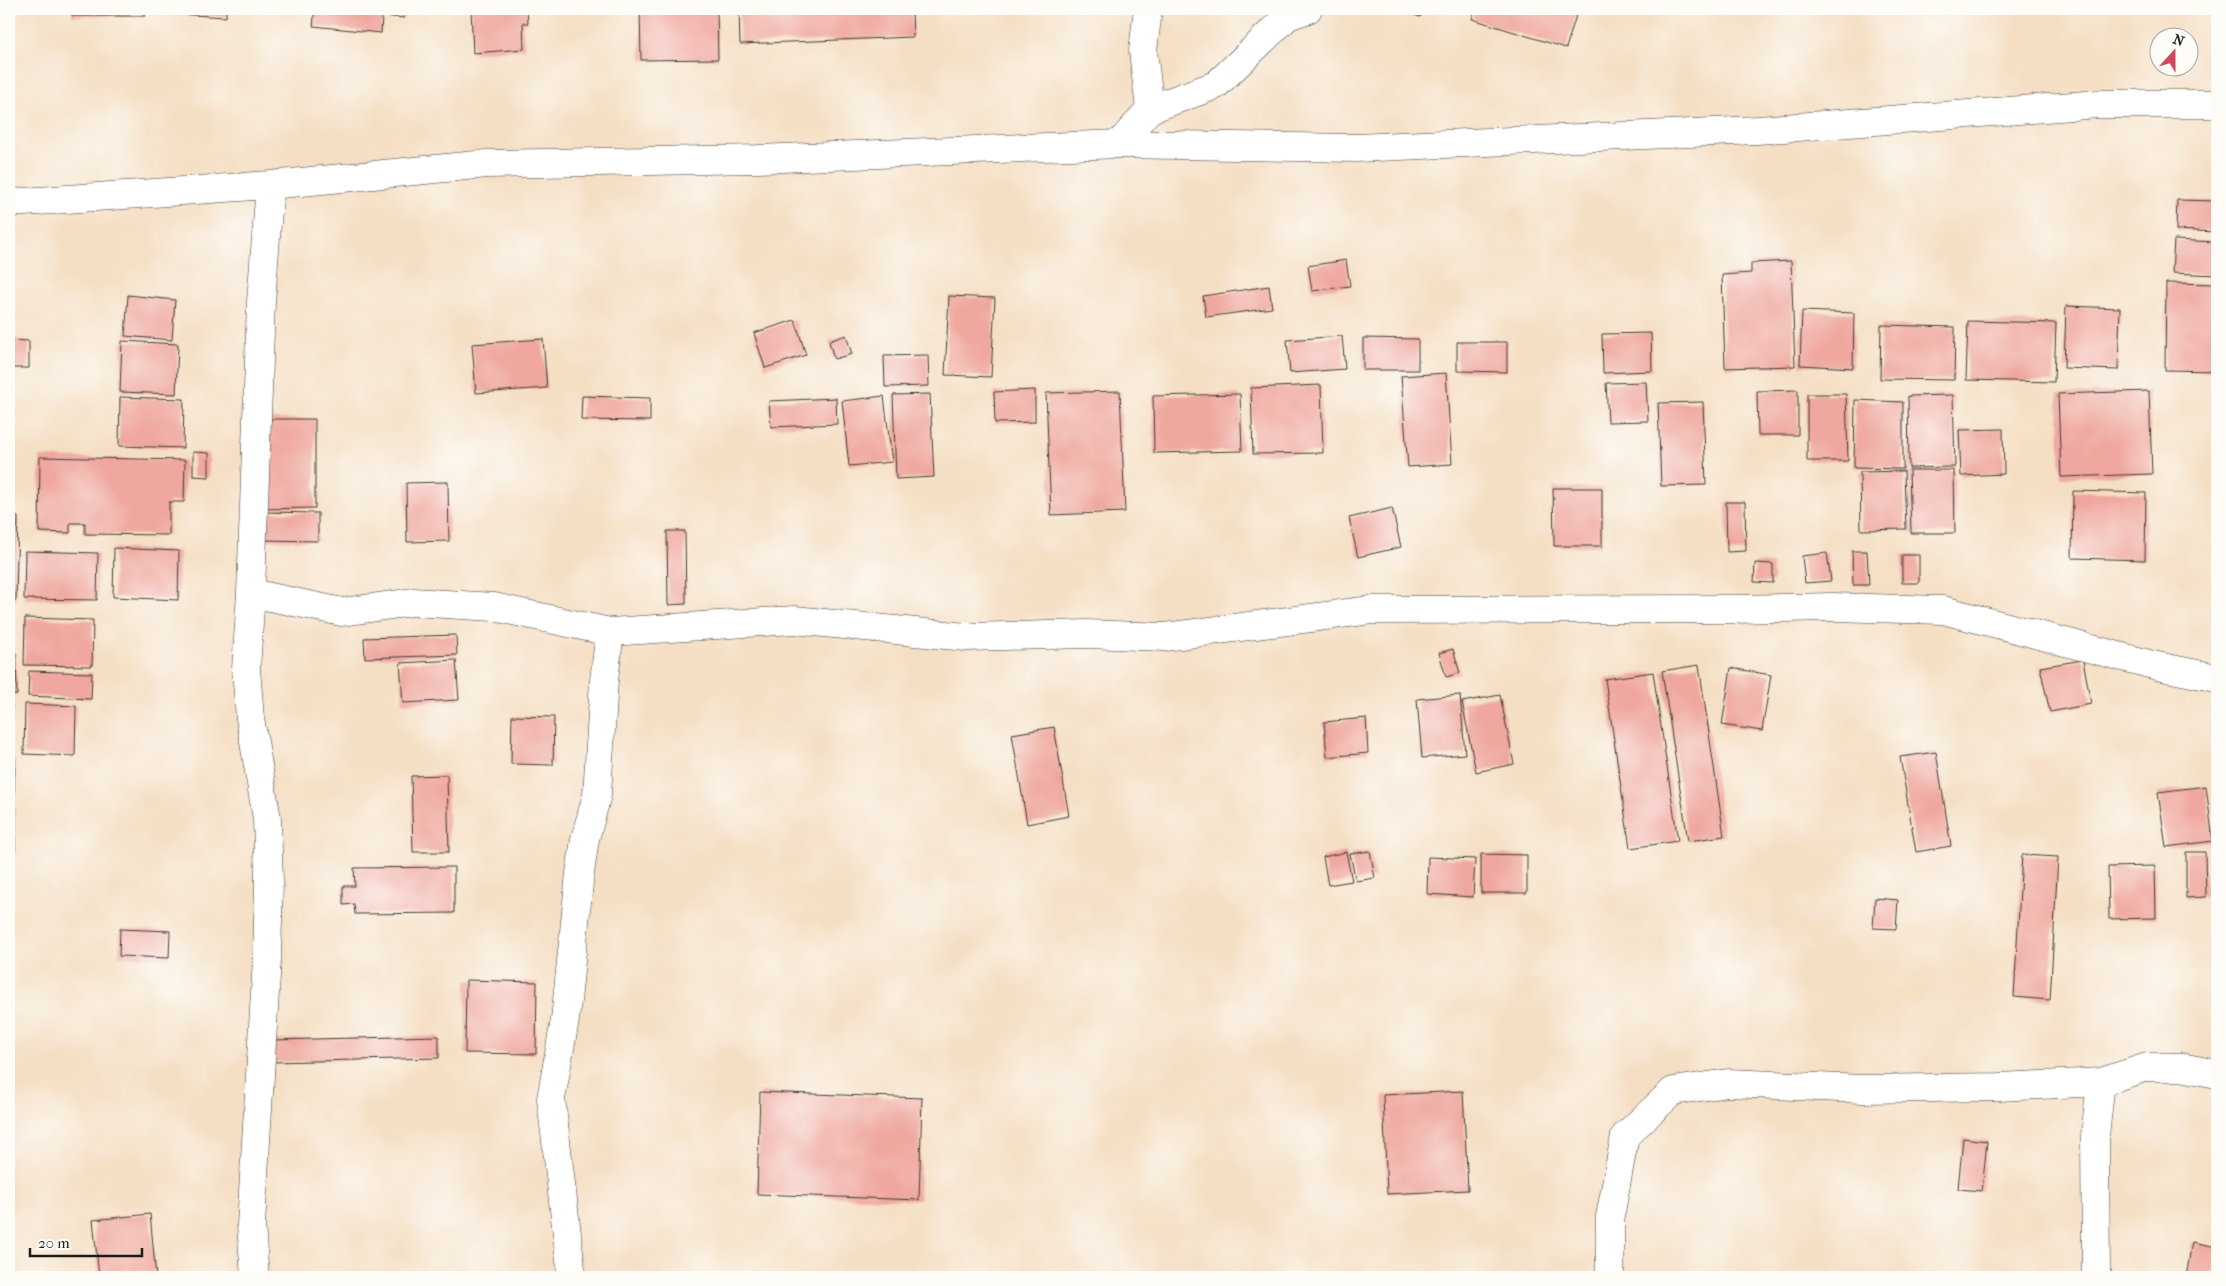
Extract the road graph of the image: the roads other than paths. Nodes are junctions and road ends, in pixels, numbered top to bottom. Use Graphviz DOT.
graph roads {
  1 [pos="1148,9"];
  2 [pos="1308,9"];
  3 [pos="2217,104"];
  4 [pos="1150,109"];
  5 [pos="1118,144"];
  6 [pos="270,185"];
  7 [pos="9,203"];
  8 [pos="251,593"];
  9 [pos="610,632"];
  10 [pos="2217,678"];
  11 [pos="2217,1074"];
  12 [pos="2102,1082"];
  13 [pos="255,1277"];
  14 [pos="572,1277"];
  15 [pos="1610,1277"];
  16 [pos="2096,1277"];
  1 -- 4 [label="street"];
  2 -- 4 [label="street"];
  3 -- 5 [label="street"];
  4 -- 5 [label="street"];
  5 -- 6 [label="street"];
  6 -- 7 [label="street"];
  6 -- 8 [label="street"];
  8 -- 9 [label="street"];
  8 -- 13 [label="street"];
  9 -- 10 [label="street"];
  9 -- 14 [label="street"];
  11 -- 12 [label="street"];
  12 -- 15 [label="street"];
  12 -- 16 [label="street"];
}
